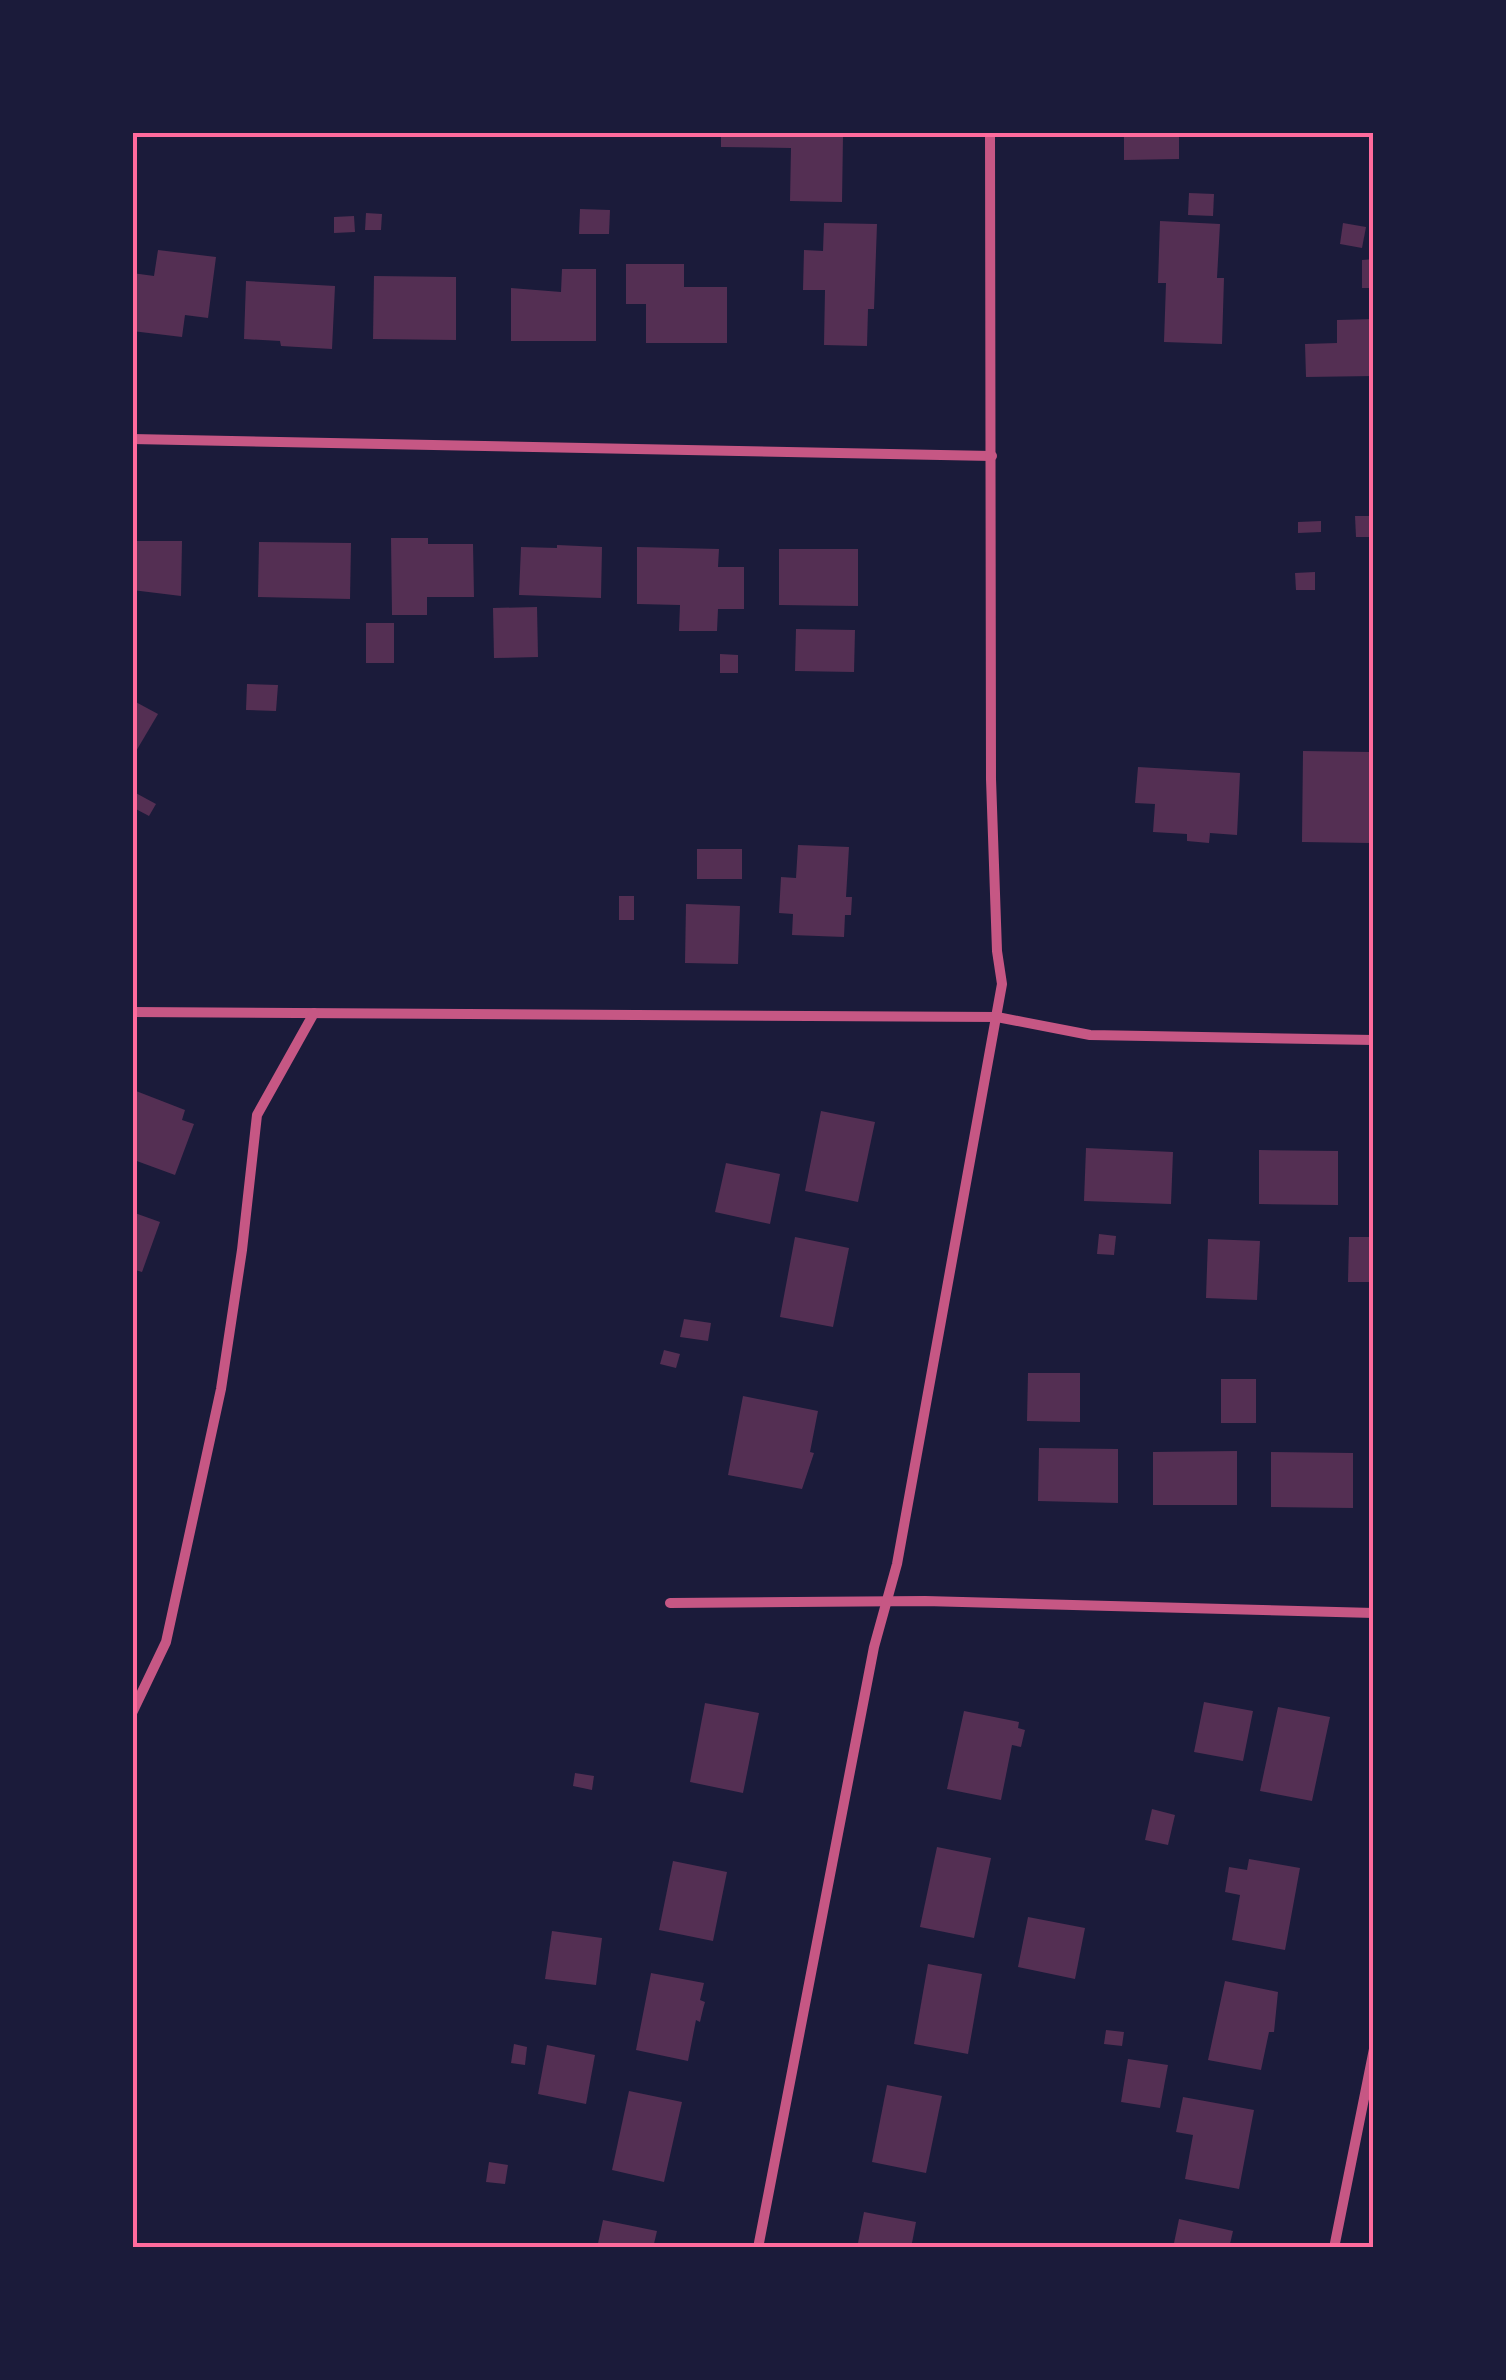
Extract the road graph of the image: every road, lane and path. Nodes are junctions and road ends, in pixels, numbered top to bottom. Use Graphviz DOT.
graph roads {
  1 [pos="990,132"];
  2 [pos="132,438"];
  3 [pos="992,456"];
  4 [pos="132,1012"];
  5 [pos="314,1013"];
  6 [pos="998,1017"];
  7 [pos="1374,1040"];
  8 [pos="670,1602"];
  9 [pos="887,1602"];
  10 [pos="1374,1613"];
  11 [pos="132,1713"];
  12 [pos="1374,2049"];
  13 [pos="758,2248"];
  14 [pos="1334,2248"];
  1 -- 3 [label="street"];
  2 -- 3 [label="street"];
  3 -- 6 [label="street"];
  4 -- 5 [label="street"];
  5 -- 6 [label="street"];
  5 -- 11 [label="street"];
  6 -- 7 [label="street"];
  6 -- 9 [label="street"];
  8 -- 9 [label="street"];
  9 -- 10 [label="street"];
  9 -- 13 [label="street"];
  12 -- 14 [label="street"];
}
